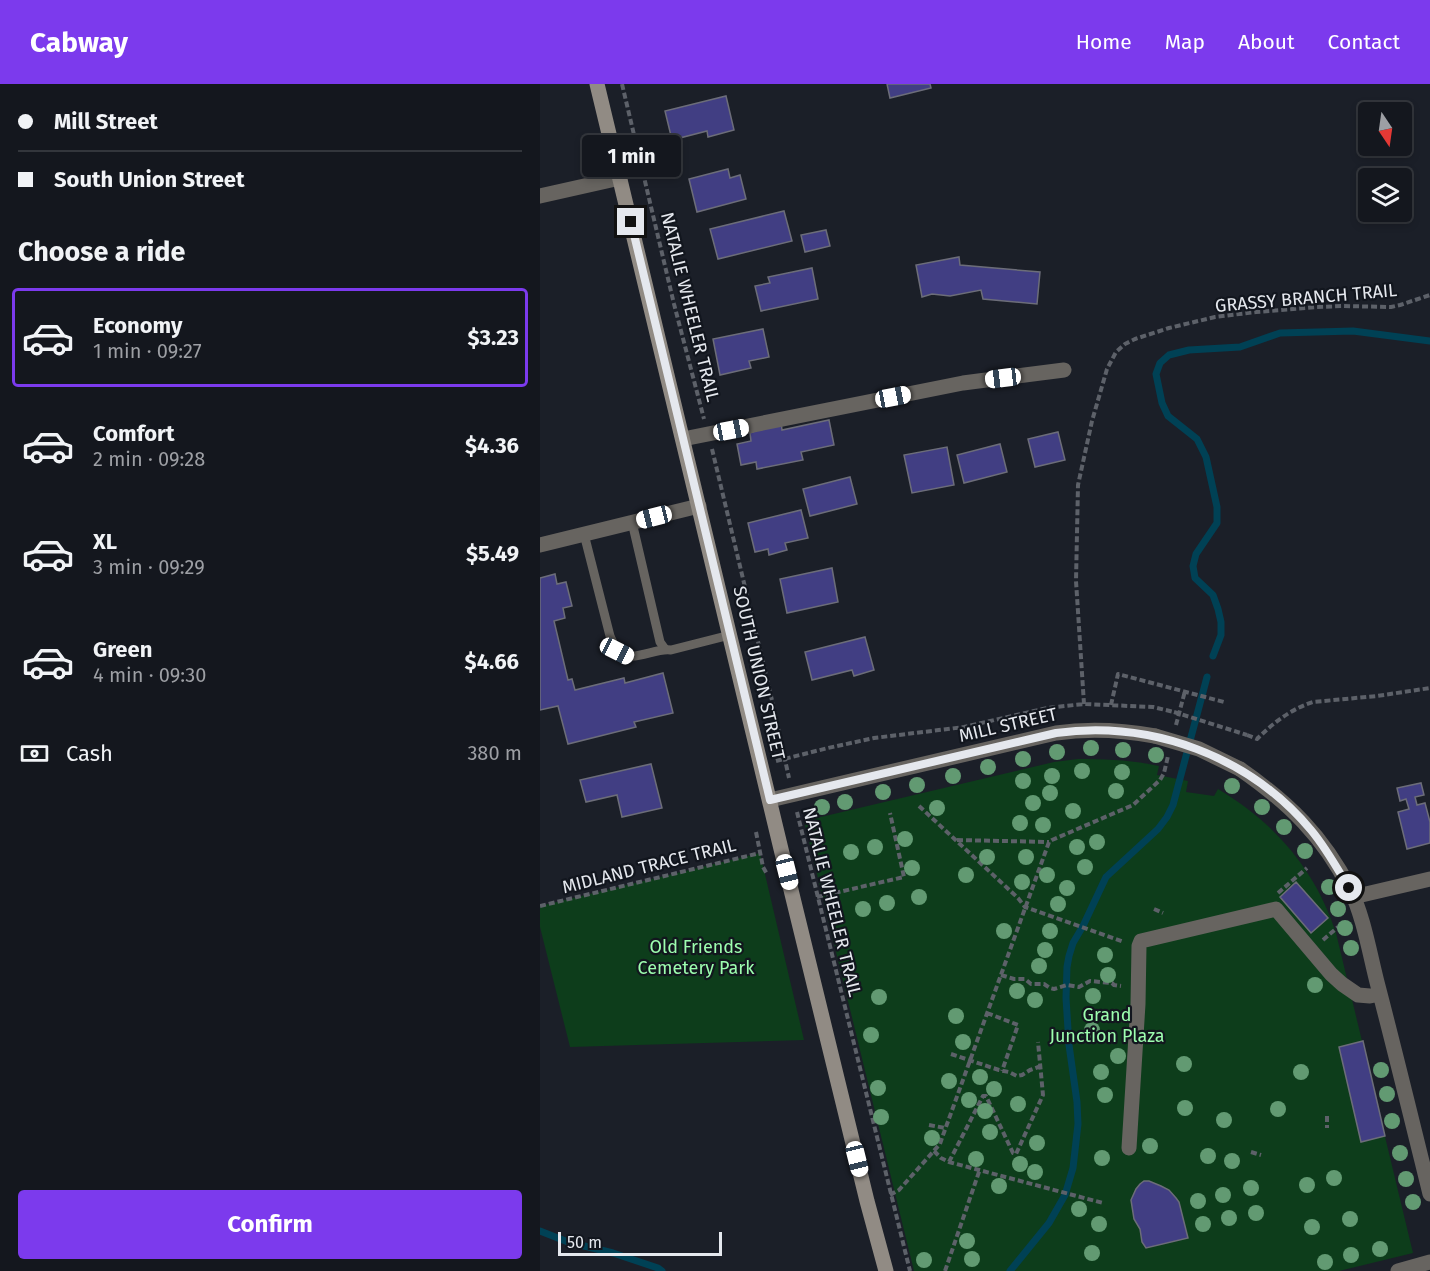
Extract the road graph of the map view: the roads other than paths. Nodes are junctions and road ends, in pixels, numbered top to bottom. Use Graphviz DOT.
graph roads {
  1 [pos="597,84"];
  2 [pos="620,178"];
  3 [pos="540,196"];
  4 [pos="1064,370"];
  5 [pos="683,439"];
  6 [pos="699,506"];
  7 [pos="632,522"];
  8 [pos="584,534"];
  9 [pos="540,544"];
  10 [pos="730,635"];
  11 [pos="665,649"];
  12 [pos="770,800"];
  13 [pos="1430,879"];
  14 [pos="1353,897"];
  15 [pos="1380,994"];
  16 [pos="1129,1148"];
  17 [pos="1430,1194"];
  18 [pos="1430,1263"];
  19 [pos="886,1271"];
  20 [pos="1398,1271"];
  1 -- 2 [label="street, SOUTH UNION STREET"];
  2 -- 3 [label="street"];
  2 -- 5 [label="street, SOUTH UNION STREET"];
  4 -- 5 [label="street"];
  5 -- 6 [label="street, SOUTH UNION STREET"];
  6 -- 7 [label="street"];
  6 -- 10 [label="street, SOUTH UNION STREET"];
  7 -- 8 [label="street"];
  7 -- 11 [label="lane"];
  8 -- 9 [label="street"];
  8 -- 11 [label="lane"];
  10 -- 11 [label="lane"];
  10 -- 12 [label="street, SOUTH UNION STREET"];
  12 -- 14 [label="street, MILL STREET, bridge"];
  12 -- 19 [label="street, SOUTH UNION STREET"];
  13 -- 14 [label="street"];
  14 -- 15 [label="street, MILL STREET"];
  15 -- 16 [label="street"];
  15 -- 17 [label="street, MILL STREET"];
  18 -- 20 [label="street"];
}
